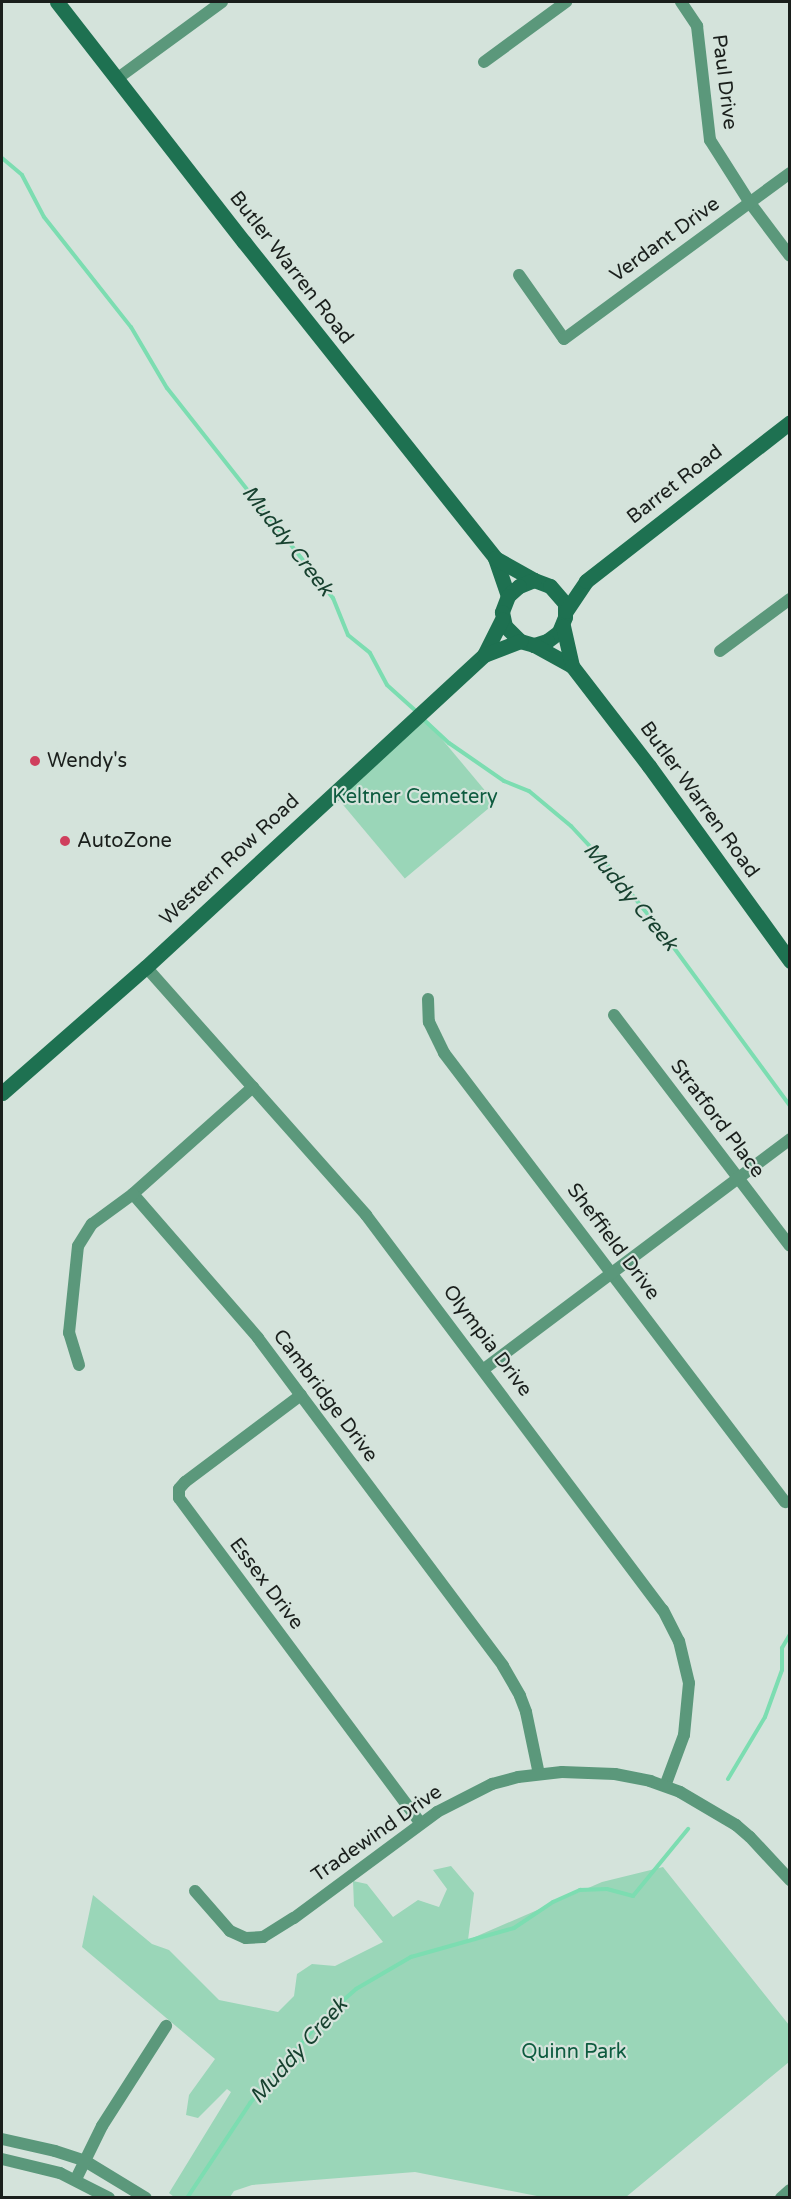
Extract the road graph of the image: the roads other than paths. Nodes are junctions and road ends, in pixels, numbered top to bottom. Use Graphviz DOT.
graph roads {
  1 [pos="57,2"];
  2 [pos="222,2"];
  3 [pos="566,2"];
  4 [pos="681,2"];
  5 [pos="484,62"];
  6 [pos="118,78"];
  7 [pos="789,173"];
  8 [pos="750,203"];
  9 [pos="789,255"];
  10 [pos="519,275"];
  11 [pos="789,422"];
  12 [pos="495,558"];
  13 [pos="534,580"];
  14 [pos="586,581"];
  15 [pos="550,586"];
  16 [pos="508,596"];
  17 [pos="789,599"];
  18 [pos="564,618"];
  19 [pos="502,619"];
  20 [pos="527,643"];
  21 [pos="720,651"];
  22 [pos="484,655"];
  23 [pos="572,666"];
  24 [pos="789,961"];
  25 [pos="146,967"];
  26 [pos="428,999"];
  27 [pos="614,1015"];
  28 [pos="253,1087"];
  29 [pos="2,1093"];
  30 [pos="789,1140"];
  31 [pos="738,1178"];
  32 [pos="133,1194"];
  33 [pos="789,1246"];
  34 [pos="612,1274"];
  35 [pos="79,1365"];
  36 [pos="484,1369"];
  37 [pos="301,1395"];
  38 [pos="785,1502"];
  39 [pos="539,1774"];
  40 [pos="665,1786"];
  41 [pos="420,1823"];
  42 [pos="789,1881"];
  43 [pos="195,1891"];
  44 [pos="166,2026"];
  45 [pos="2,2139"];
  46 [pos="2,2159"];
  47 [pos="85,2161"];
  48 [pos="76,2179"];
  49 [pos="789,2190"];
  50 [pos="109,2198"];
  51 [pos="146,2198"];
  52 [pos="781,2198"];
  1 -- 6 [label="main road, Butler Warren Road"];
  2 -- 6 [label="street"];
  3 -- 5 [label="street"];
  4 -- 8 [label="street, Paul Drive"];
  6 -- 12 [label="main road, Butler Warren Road"];
  7 -- 8 [label="street, Verdant Drive"];
  8 -- 9 [label="street, Paul Drive"];
  8 -- 10 [label="street, Verdant Drive"];
  11 -- 14 [label="main road, Barret Road"];
  12 -- 13 [label="main road, Butler Warren Road"];
  12 -- 16 [label="main road, Butler Warren Road"];
  13 -- 15 [label="main road, Butler Warren Road"];
  13 -- 16 [label="main road"];
  14 -- 15 [label="main road"];
  14 -- 18 [label="main road, Barret Road"];
  15 -- 18 [label="main road, Butler Warren Road"];
  16 -- 19 [label="main road"];
  17 -- 21 [label="street"];
  18 -- 20 [label="main road"];
  18 -- 23 [label="main road, Butler Warren Road"];
  19 -- 20 [label="main road, Butler Warren Road"];
  19 -- 22 [label="main road, Western Row Road"];
  20 -- 22 [label="main road, Western Row Road"];
  20 -- 23 [label="main road, Butler Warren Road"];
  22 -- 25 [label="main road, Western Row Road"];
  23 -- 24 [label="main road, Butler Warren Road"];
  25 -- 28 [label="street, Olympia Drive"];
  25 -- 29 [label="main road, Western Row Road"];
  26 -- 34 [label="street, Sheffield Drive"];
  27 -- 31 [label="street, Stratford Place"];
  28 -- 32 [label="street"];
  28 -- 36 [label="street, Olympia Drive"];
  30 -- 31 [label="street"];
  31 -- 33 [label="street, Stratford Place"];
  31 -- 34 [label="street"];
  32 -- 35 [label="street"];
  32 -- 37 [label="street, Cambridge Drive"];
  34 -- 36 [label="street"];
  34 -- 38 [label="street, Sheffield Drive"];
  36 -- 40 [label="street, Olympia Drive"];
  37 -- 39 [label="street, Cambridge Drive"];
  37 -- 41 [label="street, Essex Drive"];
  39 -- 40 [label="street, Tradewind Drive"];
  39 -- 41 [label="street, Tradewind Drive"];
  40 -- 42 [label="street, Tradewind Drive"];
  41 -- 43 [label="street, Tradewind Drive"];
  44 -- 47 [label="street"];
  45 -- 47 [label="street"];
  46 -- 48 [label="street"];
  47 -- 48 [label="street"];
  47 -- 51 [label="street"];
  48 -- 50 [label="street"];
  49 -- 52 [label="street"];
}
